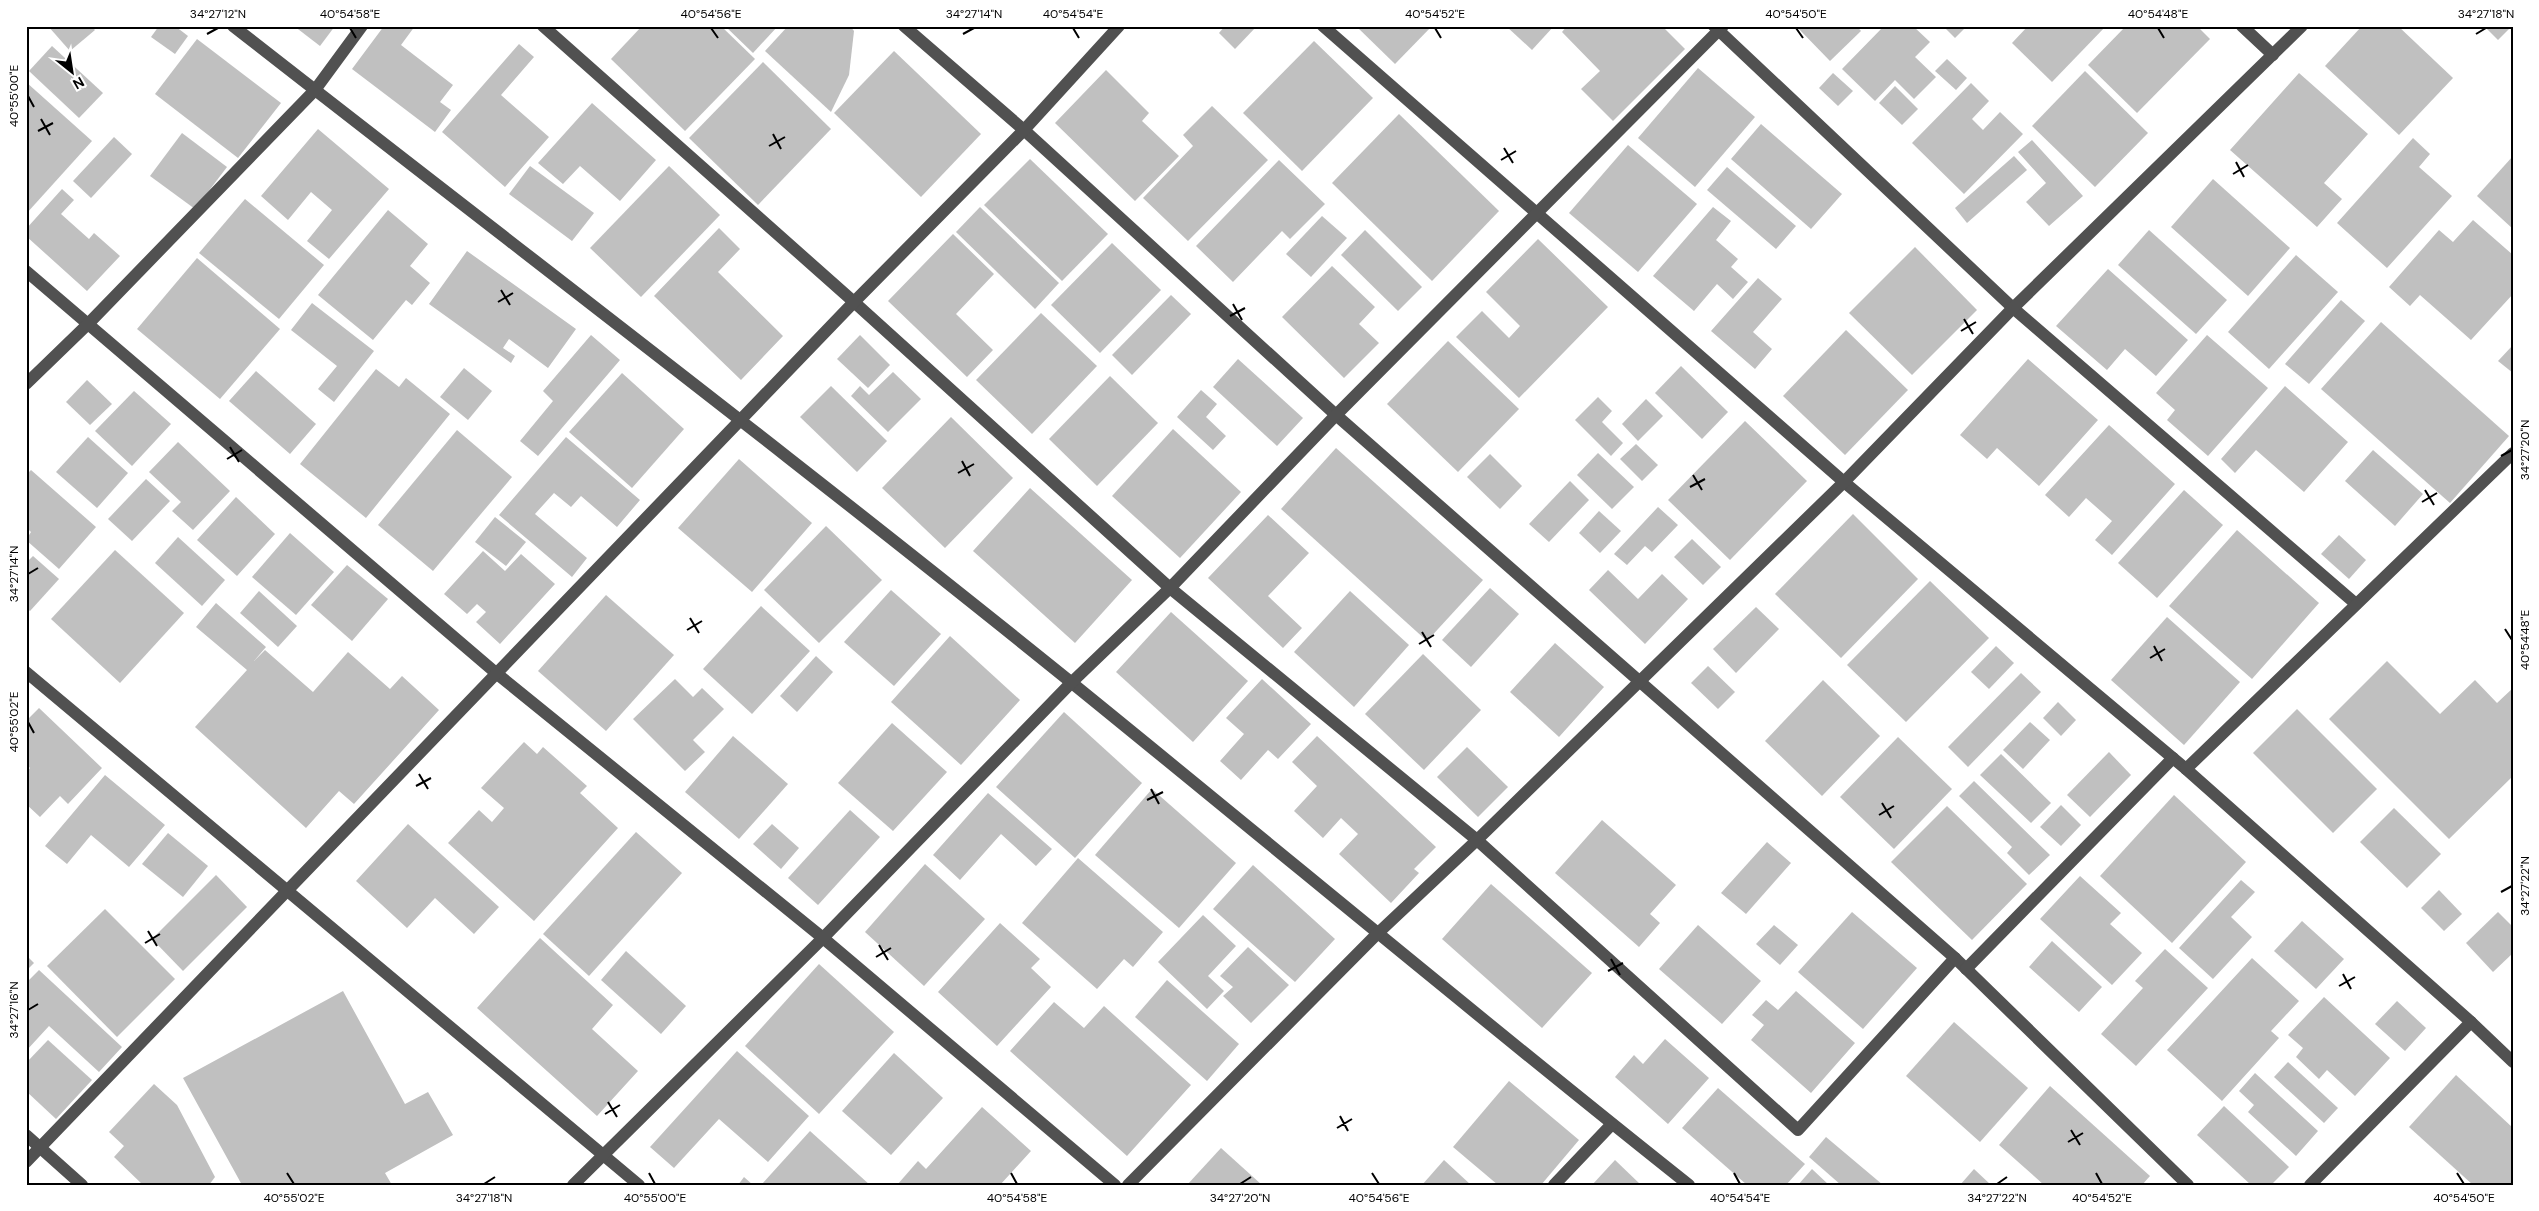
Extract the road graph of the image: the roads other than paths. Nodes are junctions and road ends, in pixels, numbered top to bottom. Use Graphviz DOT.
graph roads {
  1 [pos="233,26"];
  2 [pos="362,26"];
  3 [pos="543,26"];
  4 [pos="904,26"];
  5 [pos="1119,26"];
  6 [pos="1323,26"];
  7 [pos="2242,26"];
  8 [pos="2302,26"];
  9 [pos="1719,28"];
  10 [pos="2273,55"];
  11 [pos="315,90"];
  12 [pos="1024,130"];
  13 [pos="1536,214"];
  14 [pos="26,271"];
  15 [pos="854,302"];
  16 [pos="2013,308"];
  17 [pos="88,324"];
  18 [pos="26,384"];
  19 [pos="1336,415"];
  20 [pos="741,422"];
  21 [pos="2513,453"];
  22 [pos="1844,482"];
  23 [pos="1170,588"];
  24 [pos="2356,604"];
  25 [pos="26,672"];
  26 [pos="496,673"];
  27 [pos="1641,681"];
  28 [pos="1071,683"];
  29 [pos="2173,758"];
  30 [pos="2186,768"];
  31 [pos="1477,840"];
  32 [pos="288,891"];
  33 [pos="1377,934"];
  34 [pos="822,938"];
  35 [pos="1955,958"];
  36 [pos="1966,969"];
  37 [pos="2471,1022"];
  38 [pos="2513,1062"];
  39 [pos="1612,1124"];
  40 [pos="26,1135"];
  41 [pos="40,1147"];
  42 [pos="605,1154"];
  43 [pos="26,1162"];
  44 [pos="82,1185"];
  45 [pos="573,1185"];
  46 [pos="639,1185"];
  47 [pos="1115,1185"];
  48 [pos="1128,1185"];
  49 [pos="1554,1185"];
  50 [pos="1689,1185"];
  51 [pos="2188,1185"];
  52 [pos="2310,1185"];
  1 -- 11 [label="street"];
  2 -- 11 [label="street"];
  3 -- 15 [label="street"];
  4 -- 12 [label="street"];
  5 -- 12 [label="street"];
  6 -- 13 [label="street"];
  7 -- 10 [label="street"];
  8 -- 10 [label="street"];
  9 -- 13 [label="street"];
  9 -- 16 [label="street"];
  10 -- 16 [label="street"];
  11 -- 17 [label="street"];
  11 -- 20 [label="street"];
  12 -- 15 [label="street"];
  12 -- 19 [label="street"];
  13 -- 19 [label="street"];
  13 -- 22 [label="street"];
  14 -- 17 [label="street"];
  15 -- 20 [label="street"];
  15 -- 23 [label="street"];
  16 -- 22 [label="street"];
  16 -- 24 [label="street"];
  17 -- 18 [label="street"];
  17 -- 26 [label="street"];
  19 -- 23 [label="street"];
  19 -- 27 [label="street"];
  20 -- 26 [label="street"];
  20 -- 28 [label="street"];
  21 -- 24 [label="street"];
  22 -- 27 [label="street"];
  22 -- 29 [label="street"];
  23 -- 28 [label="street"];
  23 -- 31 [label="street"];
  24 -- 30 [label="street"];
  25 -- 32 [label="street"];
  26 -- 32 [label="street"];
  26 -- 34 [label="street"];
  27 -- 31 [label="street"];
  27 -- 35 [label="street"];
  28 -- 33 [label="street"];
  28 -- 34 [label="street"];
  29 -- 30 [label="street"];
  29 -- 36 [label="street"];
  30 -- 37 [label="street"];
  31 -- 33 [label="street"];
  31 -- 35 [label="street"];
  32 -- 41 [label="street"];
  32 -- 42 [label="street"];
  33 -- 39 [label="street"];
  33 -- 48 [label="street"];
  34 -- 42 [label="street"];
  34 -- 47 [label="street"];
  35 -- 36 [label="street"];
  36 -- 51 [label="street"];
  37 -- 38 [label="street"];
  37 -- 52 [label="street"];
  39 -- 49 [label="street"];
  39 -- 50 [label="street"];
  40 -- 41 [label="street"];
  41 -- 43 [label="street"];
  41 -- 44 [label="street"];
  42 -- 45 [label="street"];
  42 -- 46 [label="street"];
}
